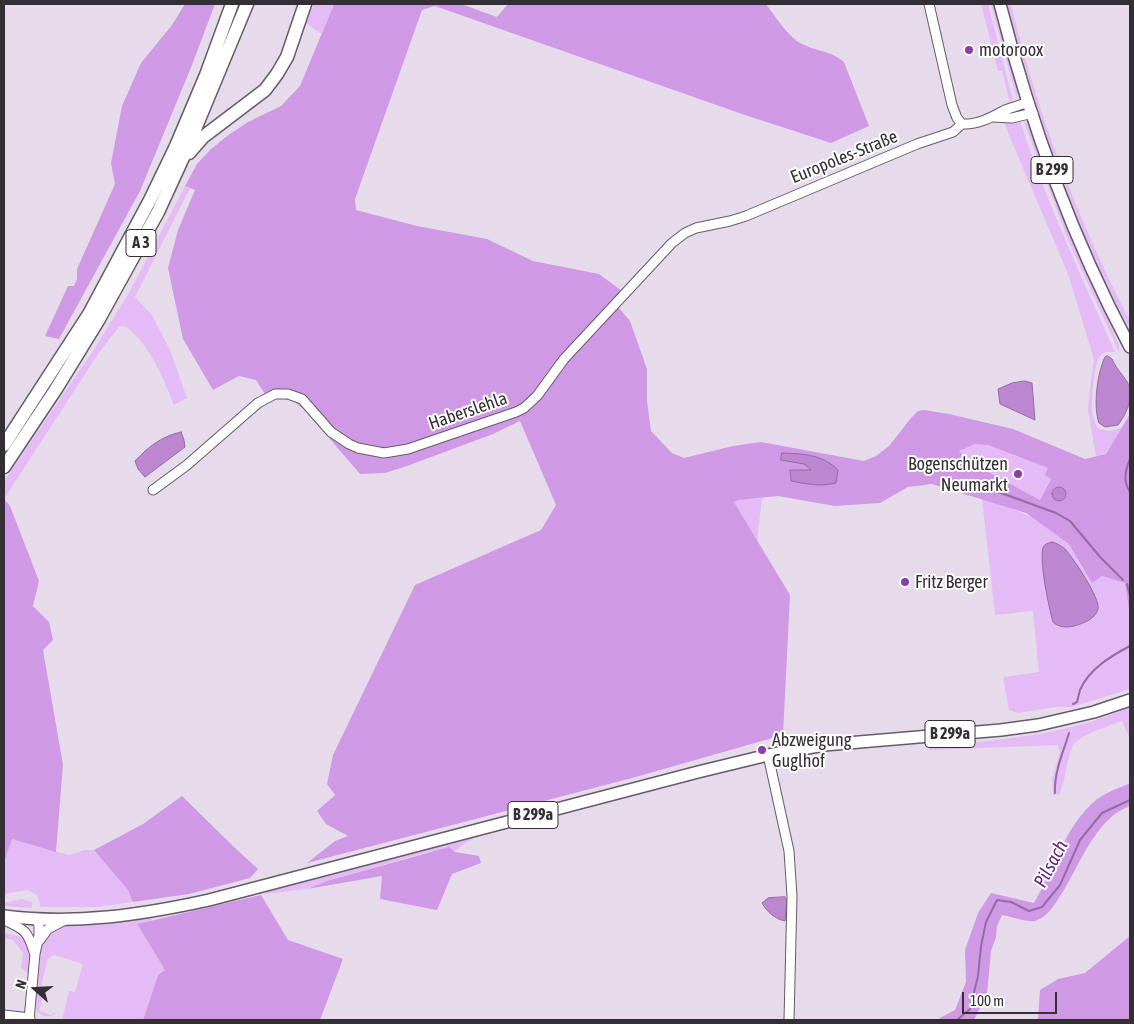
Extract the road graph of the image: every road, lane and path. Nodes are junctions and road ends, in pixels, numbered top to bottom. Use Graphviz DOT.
graph roads {
  1 [pos="232,4"];
  2 [pos="246,4"];
  3 [pos="305,4"];
  4 [pos="929,4"];
  5 [pos="1000,4"];
  6 [pos="1029,102"];
  7 [pos="1033,114"];
  8 [pos="993,118"];
  9 [pos="962,124"];
  10 [pos="181,162"];
  11 [pos="705,225"];
  12 [pos="1126,330"];
  13 [pos="1130,347"];
  14 [pos="4,445"];
  15 [pos="4,467"];
  16 [pos="152,490"];
  17 [pos="1130,700"];
  18 [pos="768,755"];
  19 [pos="4,916"];
  20 [pos="36,919"];
  21 [pos="4,920"];
  22 [pos="65,920"];
  23 [pos="34,941"];
  24 [pos="4,1015"];
  25 [pos="29,1019"];
  26 [pos="789,1020"];
  1 -- 14 [label="highway, A 3"];
  2 -- 10 [label="highway, A 3"];
  3 -- 10 [label="highway"];
  4 -- 9 [label="street"];
  5 -- 6 [label="main road, B 299"];
  6 -- 7 [label="main road, B 299"];
  6 -- 8 [label="street, Europoles-Straße"];
  7 -- 8 [label="street, Europoles-Straße"];
  7 -- 12 [label="main road, B 299"];
  8 -- 9 [label="street, Europoles-Straße"];
  9 -- 11 [label="street, Europoles-Straße"];
  10 -- 15 [label="highway, A 3"];
  11 -- 16 [label="street, Haberslehla"];
  12 -- 13 [label="main road, B 299"];
  17 -- 18 [label="main road, B 299a"];
  18 -- 22 [label="main road, B 299a"];
  18 -- 26 [label="street"];
  19 -- 20 [label="main road, B 299a"];
  20 -- 22 [label="main road, B 299a"];
  20 -- 23 [label="street"];
  21 -- 23 [label="street"];
  22 -- 23 [label="street"];
  23 -- 25 [label="street"];
  24 -- 25 [label="street"];
}
